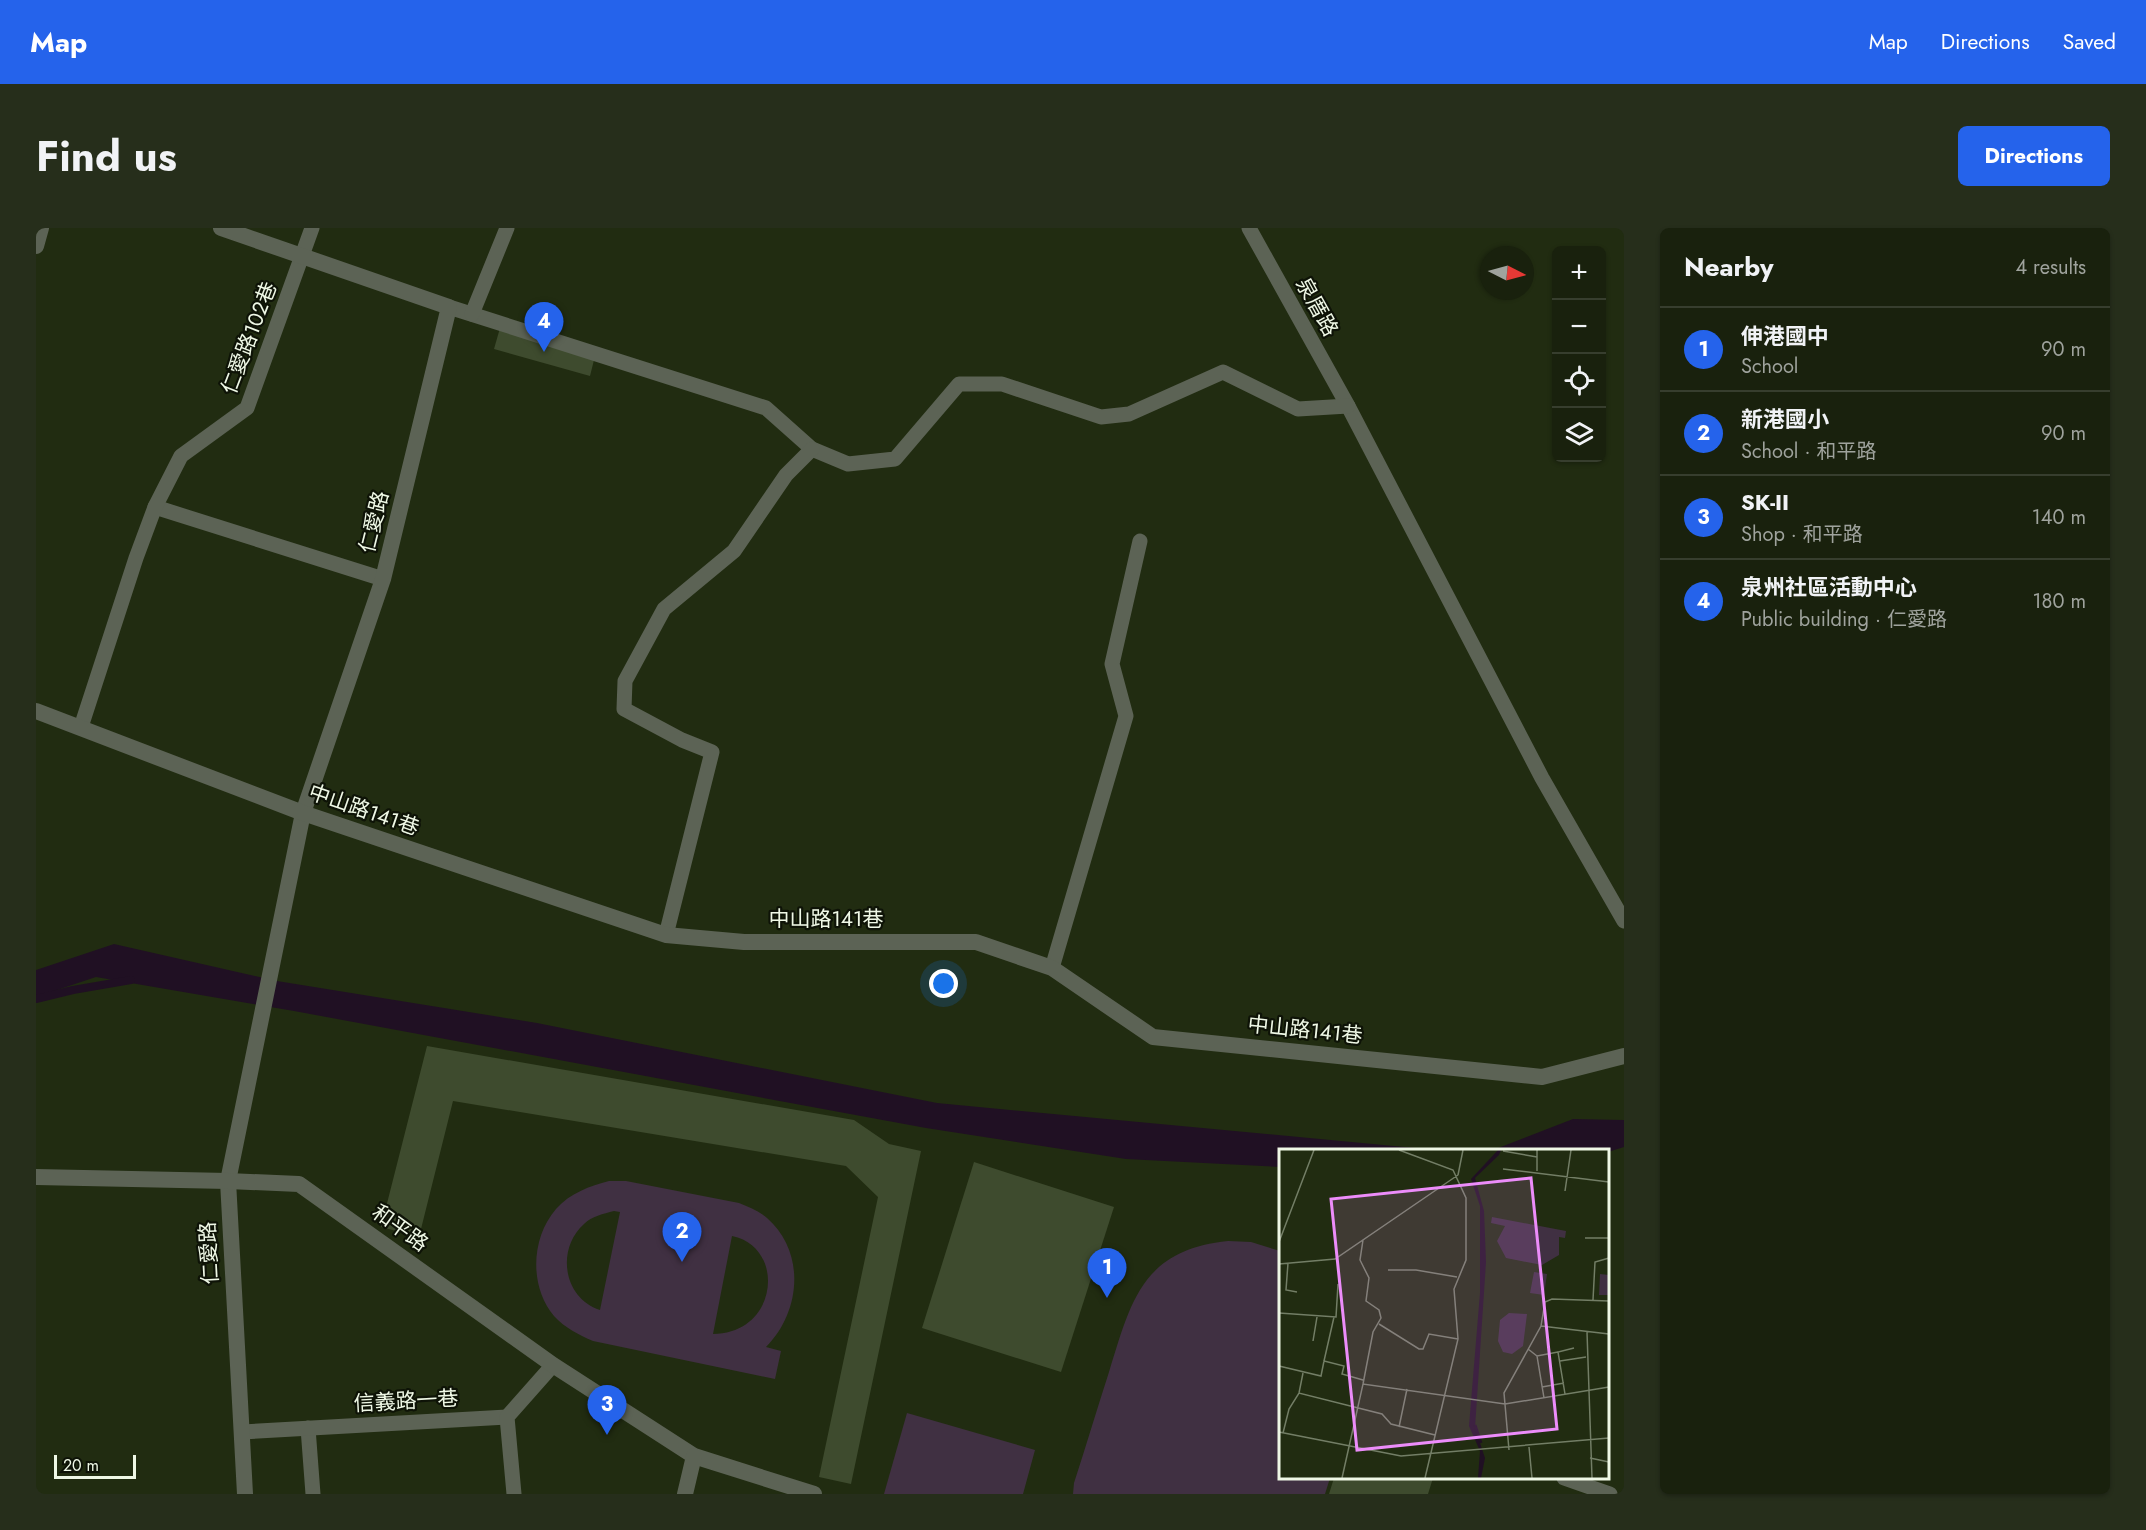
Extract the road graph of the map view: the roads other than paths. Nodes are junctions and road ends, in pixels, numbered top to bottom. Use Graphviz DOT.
graph roads {
  1 [pos="41,228"];
  2 [pos="222,228"];
  3 [pos="312,228"];
  4 [pos="507,228"];
  5 [pos="1249,228"];
  6 [pos="36,246"];
  7 [pos="303,255"];
  8 [pos="449,307"];
  9 [pos="472,314"];
  10 [pos="1348,406"];
  11 [pos="812,449"];
  12 [pos="155,507"];
  13 [pos="1140,541"];
  14 [pos="383,579"];
  15 [pos="36,711"];
  16 [pos="81,727"];
  17 [pos="303,813"];
  18 [pos="1624,921"];
  19 [pos="666,935"];
  20 [pos="1052,968"];
  21 [pos="1624,1056"];
  22 [pos="36,1178"];
  23 [pos="228,1181"];
  24 [pos="553,1365"];
  25 [pos="507,1417"];
  26 [pos="308,1428"];
  27 [pos="242,1432"];
  28 [pos="693,1456"];
  29 [pos="1567,1479"];
  30 [pos="245,1494"];
  31 [pos="313,1494"];
  32 [pos="514,1494"];
  33 [pos="685,1494"];
  34 [pos="814,1494"];
  35 [pos="1610,1494"];
  1 -- 6 [label="street"];
  2 -- 7 [label="street"];
  3 -- 7 [label="lane, 仁愛路102巷"];
  4 -- 9 [label="lane"];
  5 -- 10 [label="lane, 泉厝路"];
  7 -- 8 [label="street"];
  7 -- 12 [label="lane, 仁愛路102巷"];
  8 -- 9 [label="lane"];
  8 -- 14 [label="street, 仁愛路"];
  9 -- 11 [label="lane"];
  10 -- 11 [label="lane"];
  10 -- 18 [label="lane, 泉厝路"];
  11 -- 19 [label="lane"];
  12 -- 14 [label="lane"];
  12 -- 16 [label="lane, 仁愛路102巷"];
  13 -- 20 [label="lane"];
  14 -- 17 [label="street, 仁愛路"];
  15 -- 16 [label="street, 中山路141巷"];
  16 -- 17 [label="street, 中山路141巷"];
  17 -- 19 [label="street, 中山路141巷"];
  17 -- 23 [label="street, 仁愛路"];
  19 -- 20 [label="street, 中山路141巷"];
  20 -- 21 [label="street, 中山路141巷"];
  22 -- 23 [label="street, 和平路"];
  23 -- 24 [label="street, 和平路"];
  23 -- 27 [label="street, 仁愛路"];
  24 -- 25 [label="lane"];
  24 -- 28 [label="street, 和平路"];
  25 -- 26 [label="lane, 信義路一巷"];
  25 -- 32 [label="lane"];
  26 -- 27 [label="lane, 信義路一巷"];
  26 -- 31 [label="lane"];
  27 -- 30 [label="street, 仁愛路"];
  28 -- 33 [label="street"];
  28 -- 34 [label="street, 和平路"];
  29 -- 35 [label="lane"];
}
